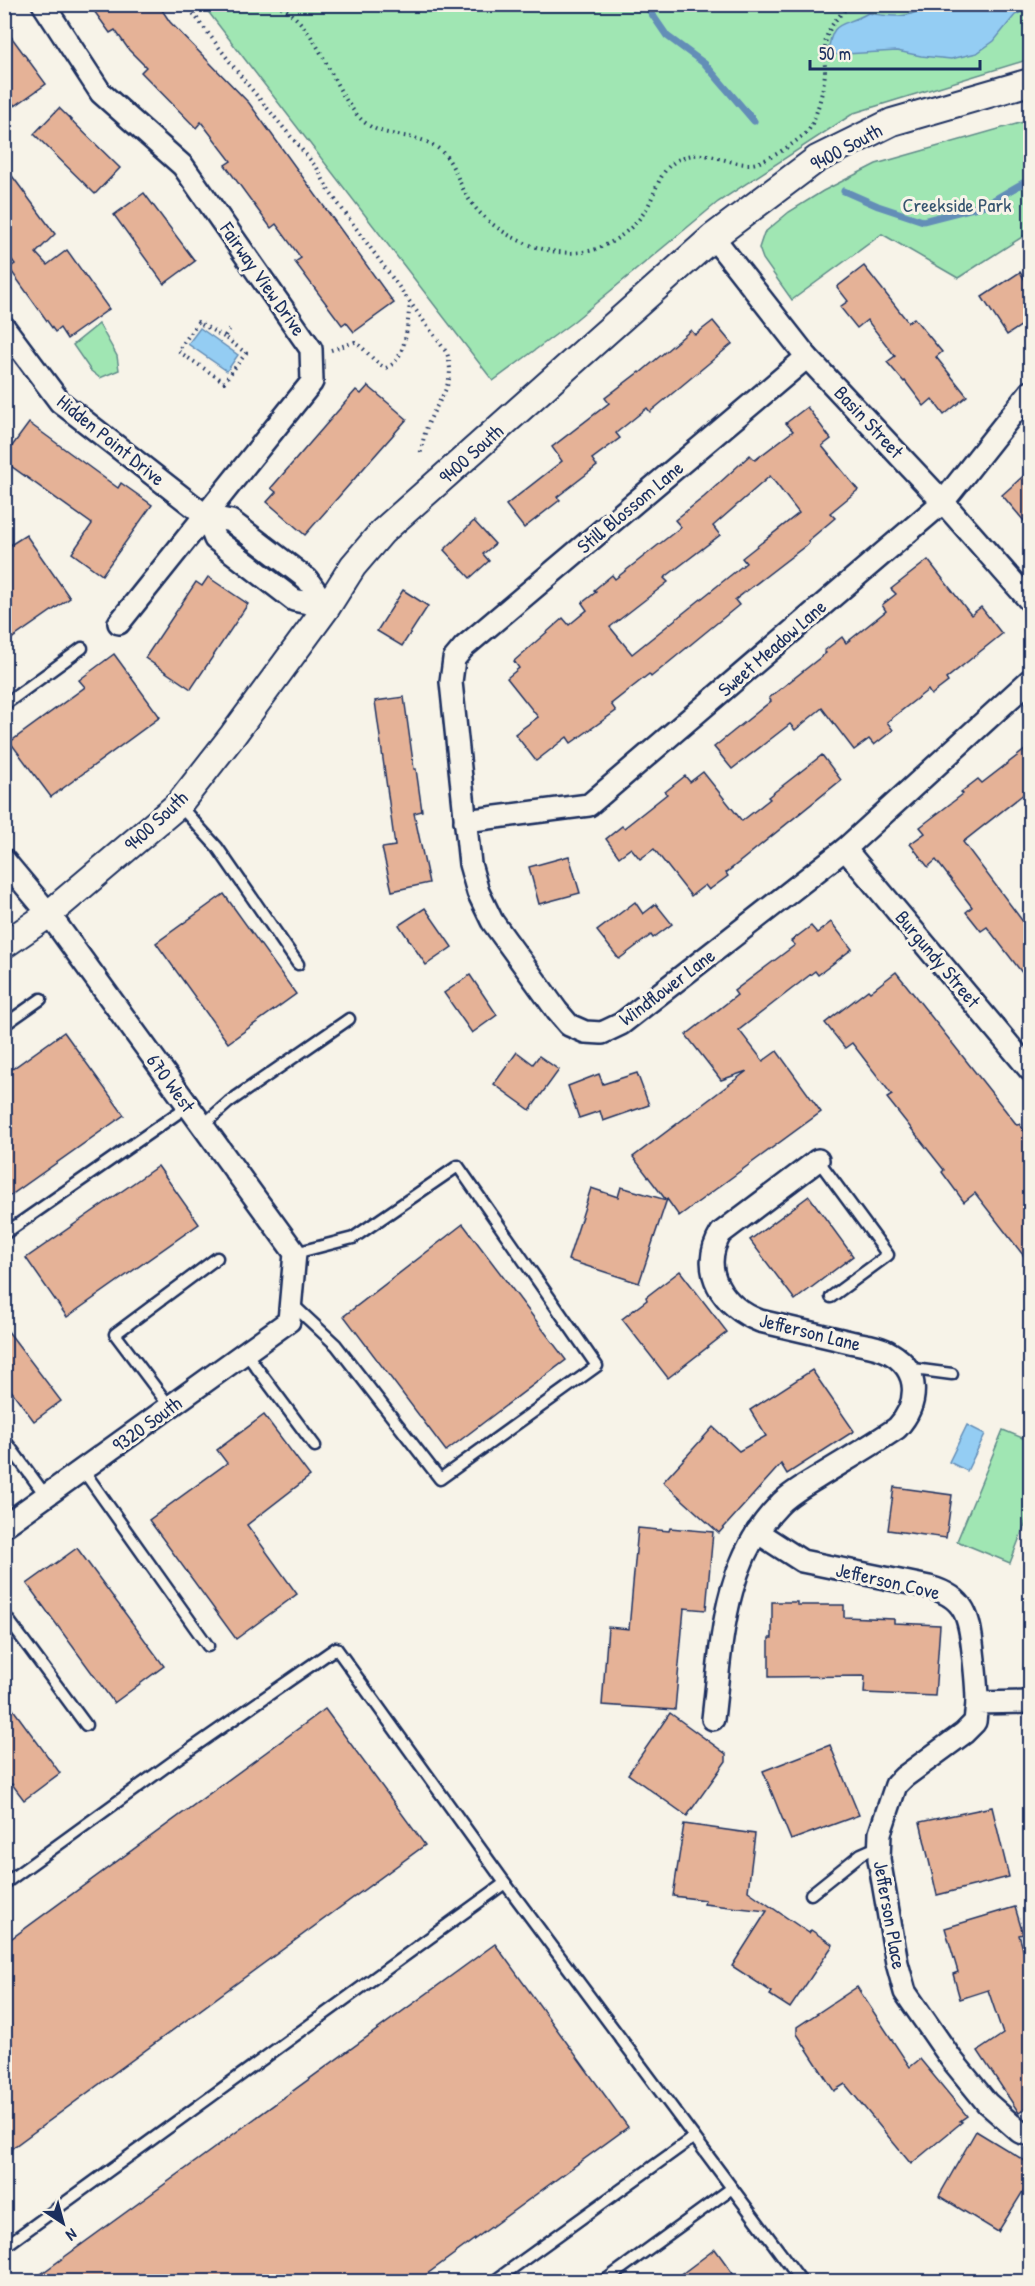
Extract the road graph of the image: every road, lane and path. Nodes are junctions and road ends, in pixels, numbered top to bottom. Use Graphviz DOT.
graph roads {
  1 [pos="43,4"];
  2 [pos="186,4"];
  3 [pos="276,4"];
  4 [pos="851,4"];
  5 [pos="1030,82"];
  6 [pos="713,237"];
  7 [pos="411,303"];
  8 [pos="4,327"];
  9 [pos="229,330"];
  10 [pos="224,337"];
  11 [pos="329,350"];
  12 [pos="807,357"];
  13 [pos="1030,392"];
  14 [pos="420,456"];
  15 [pos="943,502"];
  16 [pos="206,516"];
  17 [pos="1030,601"];
  18 [pos="327,607"];
  19 [pos="119,623"];
  20 [pos="82,648"];
  21 [pos="454,659"];
  22 [pos="1030,680"];
  23 [pos="4,705"];
  24 [pos="178,804"];
  25 [pos="465,821"];
  26 [pos="845,849"];
  27 [pos="4,860"];
  28 [pos="49,914"];
  29 [pos="4,945"];
  30 [pos="298,964"];
  31 [pos="41,999"];
  32 [pos="349,1019"];
  33 [pos="4,1025"];
  34 [pos="1030,1070"];
  35 [pos="188,1106"];
  36 [pos="202,1126"];
  37 [pos="818,1160"];
  38 [pos="4,1234"];
  39 [pos="295,1253"];
  40 [pos="217,1258"];
  41 [pos="831,1297"];
  42 [pos="290,1312"];
  43 [pos="245,1352"];
  44 [pos="906,1368"];
  45 [pos="952,1374"];
  46 [pos="170,1407"];
  47 [pos="4,1438"];
  48 [pos="315,1446"];
  49 [pos="83,1470"];
  50 [pos="46,1496"];
  51 [pos="4,1526"];
  52 [pos="757,1532"];
  53 [pos="4,1614"];
  54 [pos="208,1646"];
  55 [pos="1030,1702"];
  56 [pos="977,1703"];
  57 [pos="713,1719"];
  58 [pos="86,1725"];
  59 [pos="879,1846"];
  60 [pos="505,1883"];
  61 [pos="4,1884"];
  62 [pos="811,1894"];
  63 [pos="1030,2135"];
  64 [pos="694,2137"];
  65 [pos="732,2188"];
  66 [pos="4,2247"];
  67 [pos="493,2282"];
  68 [pos="603,2282"];
  69 [pos="802,2282"];
  1 -- 16 [label="street, Fairway View Drive"];
  2 -- 7 [label="path"];
  3 -- 4 [label="path"];
  5 -- 6 [label="street, 9400 South"];
  6 -- 12 [label="street, Basin Street"];
  6 -- 18 [label="street, 9400 South"];
  7 -- 11 [label="path"];
  7 -- 14 [label="path"];
  8 -- 16 [label="street, Hidden Point Drive"];
  9 -- 10 [label="path"];
  10 -- 10 [label="path"];
  12 -- 15 [label="street, Basin Street"];
  12 -- 21 [label="street, Still Blossom Lane"];
  13 -- 15 [label="street, Sweet Meadow Lane"];
  15 -- 17 [label="street, Basin Street"];
  15 -- 25 [label="street, Sweet Meadow Lane"];
  16 -- 18 [label="street, Hidden Point Drive"];
  16 -- 19 [label="street, Fairway View Drive"];
  18 -- 24 [label="street, 9400 South"];
  20 -- 23 [label="lane"];
  21 -- 25 [label="street, Windflower Lane"];
  22 -- 26 [label="street, Windflower Lane"];
  24 -- 28 [label="street, 9400 South"];
  24 -- 30 [label="lane"];
  25 -- 26 [label="street, Windflower Lane"];
  26 -- 34 [label="street, Burgundy Street"];
  27 -- 28 [label="street, 670 West"];
  28 -- 29 [label="street, 9400 South"];
  28 -- 35 [label="street, 670 West"];
  31 -- 33 [label="lane"];
  32 -- 36 [label="lane"];
  35 -- 36 [label="street, 670 West"];
  35 -- 38 [label="lane"];
  36 -- 39 [label="street, 670 West"];
  37 -- 41 [label="lane"];
  37 -- 44 [label="street, Jefferson Lane"];
  39 -- 42 [label="street"];
  39 -- 42 [label="lane"];
  40 -- 46 [label="lane"];
  42 -- 43 [label="street, 9320 South"];
  43 -- 46 [label="street, 9320 South"];
  43 -- 48 [label="lane"];
  44 -- 45 [label="lane"];
  44 -- 52 [label="street"];
  46 -- 49 [label="street, 9320 South"];
  47 -- 50 [label="lane"];
  49 -- 50 [label="street, 9320 South"];
  49 -- 54 [label="lane"];
  50 -- 51 [label="street, 9320 South"];
  52 -- 56 [label="street, Jefferson Cove"];
  52 -- 57 [label="street"];
  53 -- 58 [label="lane"];
  55 -- 56 [label="street"];
  56 -- 59 [label="street, Jefferson Place"];
  59 -- 62 [label="lane"];
  59 -- 63 [label="street, Jefferson Place"];
  60 -- 61 [label="lane"];
  60 -- 64 [label="lane"];
  60 -- 66 [label="lane"];
  64 -- 65 [label="lane"];
  64 -- 67 [label="lane"];
  65 -- 68 [label="lane"];
  65 -- 69 [label="lane"];
}
